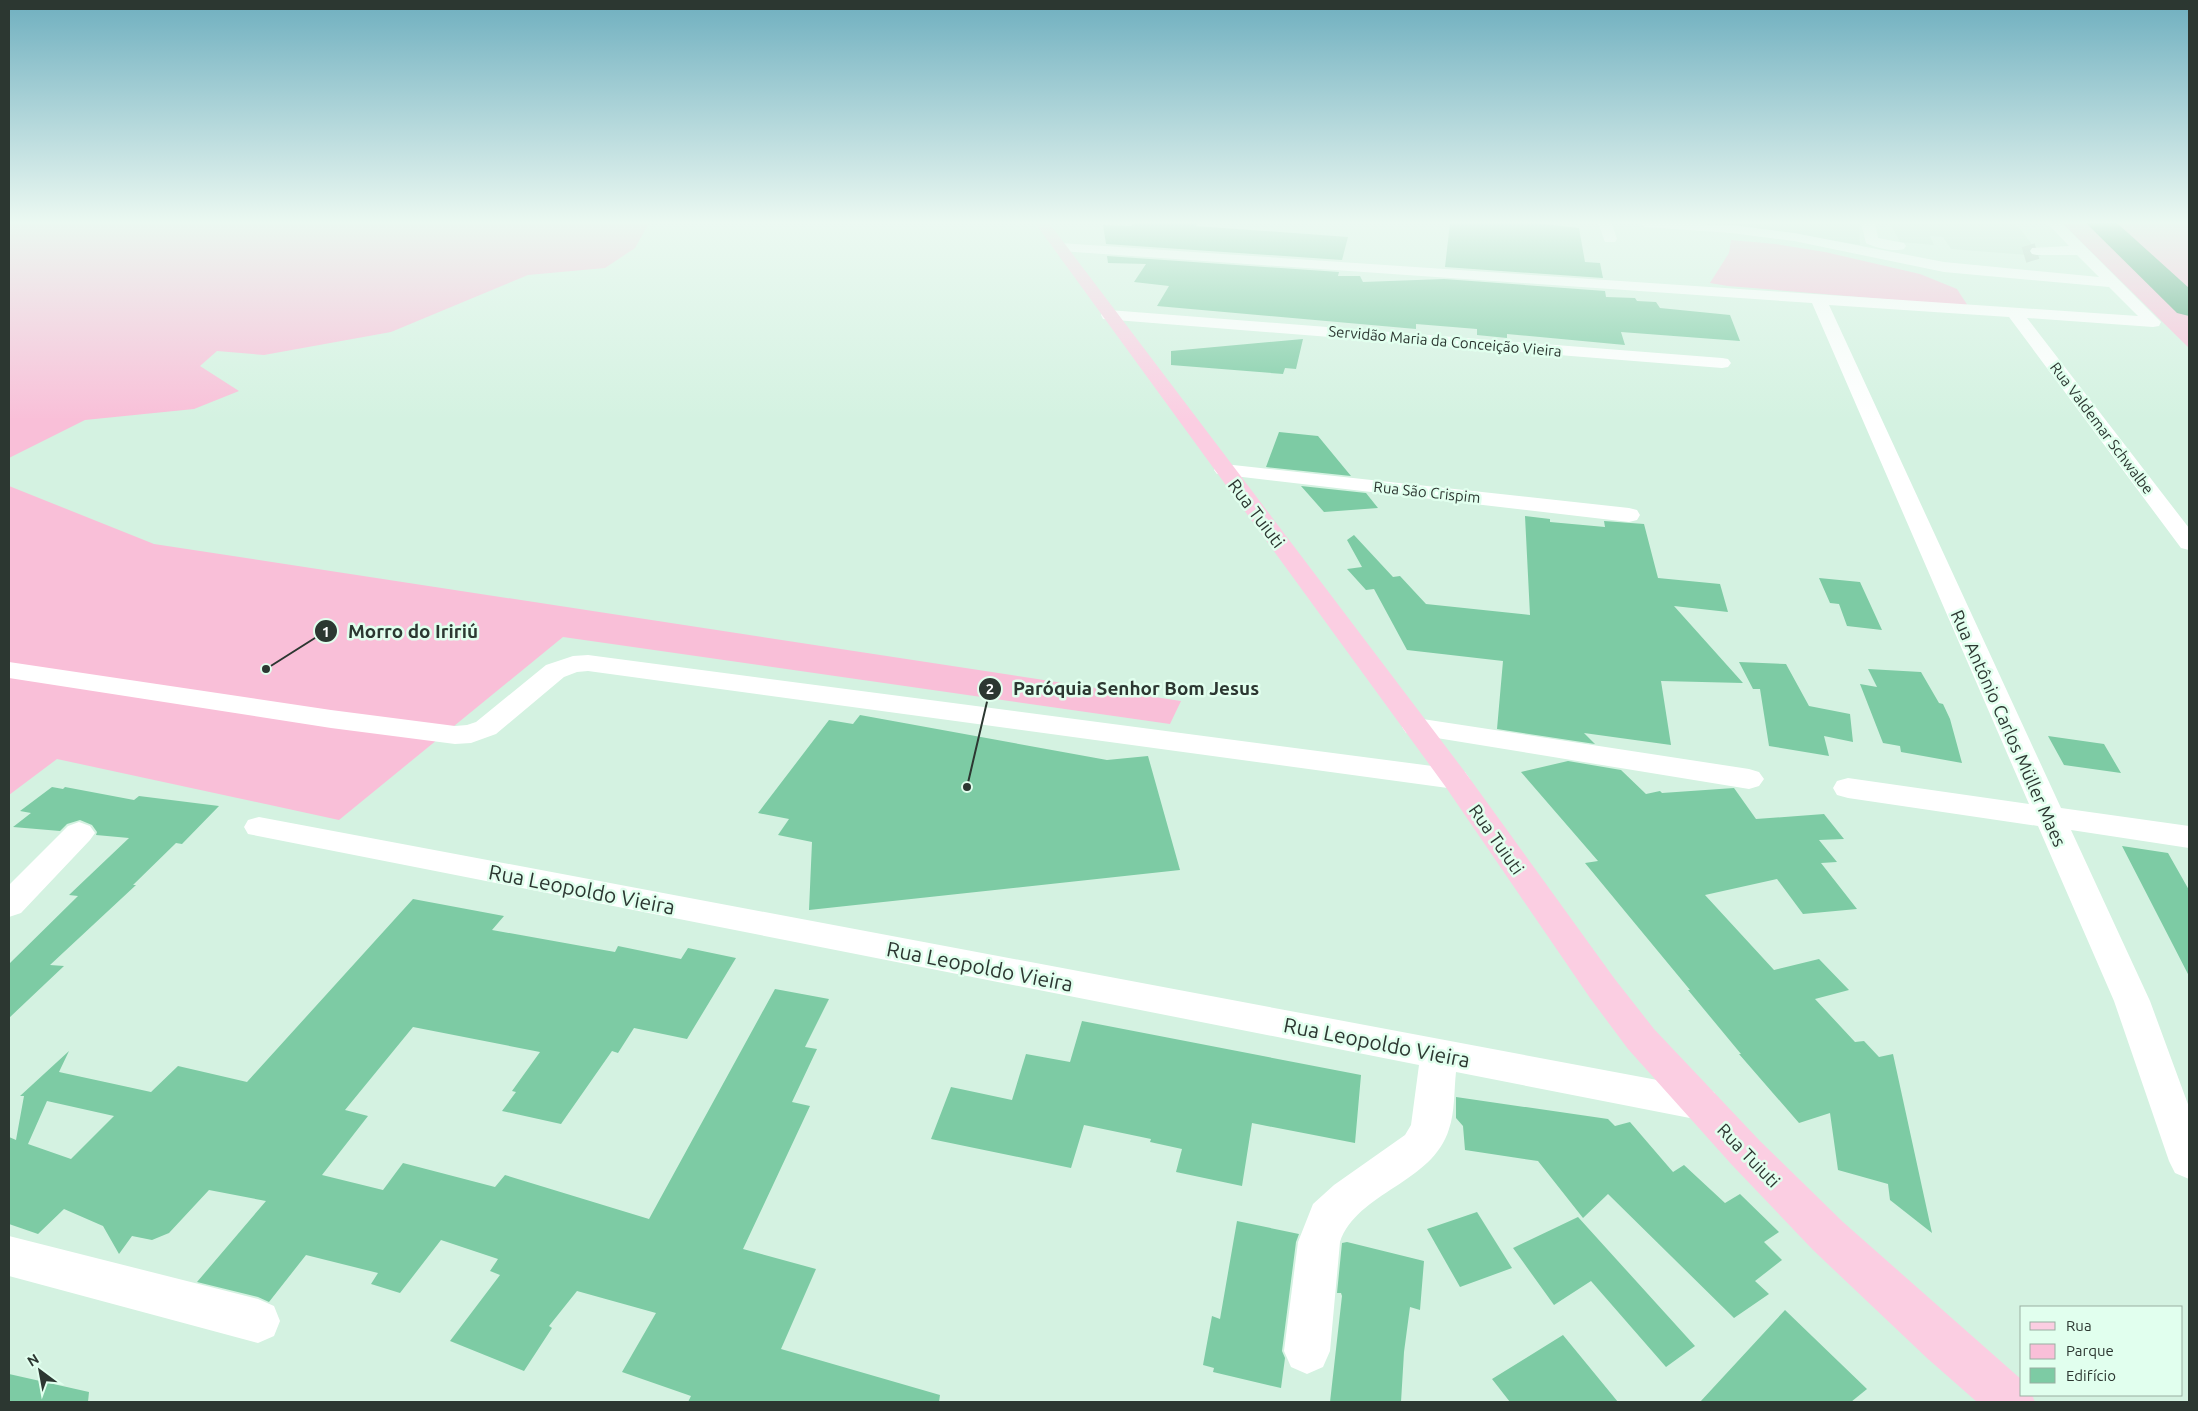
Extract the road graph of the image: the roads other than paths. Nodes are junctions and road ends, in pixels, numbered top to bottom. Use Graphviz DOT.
graph roads {
  1 [pos="1090,289"];
  2 [pos="1670,289"];
  3 [pos="2119,289"];
  4 [pos="1818,299"];
  5 [pos="2014,313"];
  6 [pos="1109,315"];
  7 [pos="1722,363"];
  8 [pos="1224,470"];
  9 [pos="1629,515"];
  10 [pos="2189,543"];
  11 [pos="9,670"];
  12 [pos="1416,727"];
  13 [pos="1455,779"];
  14 [pos="1749,779"];
  15 [pos="1848,788"];
  16 [pos="2049,817"];
  17 [pos="259,827"];
  18 [pos="79,833"];
  19 [pos="2189,837"];
  20 [pos="9,905"];
  21 [pos="1439,1054"];
  22 [pos="1700,1104"];
  23 [pos="2189,1161"];
  24 [pos="9,1256"];
  25 [pos="258,1321"];
  26 [pos="1307,1351"];
  27 [pos="2012,1402"];
  1 -- 6 [label="main road, Rua Tuiuti"];
  2 -- 4 [label="street"];
  3 -- 5 [label="street"];
  4 -- 5 [label="street"];
  4 -- 16 [label="street, Rua Antônio Carlos Müller Maes"];
  5 -- 10 [label="street, Rua Valdemar Schwalbe"];
  6 -- 7 [label="street, Servidão Maria da Conceição Vieira"];
  6 -- 8 [label="main road, Rua Tuiuti"];
  8 -- 9 [label="street, Rua São Crispim"];
  8 -- 12 [label="main road, Rua Tuiuti"];
  11 -- 13 [label="street"];
  12 -- 13 [label="main road, Rua Tuiuti"];
  12 -- 14 [label="street"];
  13 -- 22 [label="main road, Rua Tuiuti"];
  15 -- 16 [label="street"];
  16 -- 19 [label="street"];
  16 -- 23 [label="street, Rua Antônio Carlos Müller Maes"];
  17 -- 21 [label="street, Rua Leopoldo Vieira"];
  18 -- 20 [label="street"];
  21 -- 22 [label="street, Rua Leopoldo Vieira"];
  21 -- 26 [label="street"];
  22 -- 27 [label="main road, Rua Tuiuti"];
  24 -- 25 [label="street"];
}
